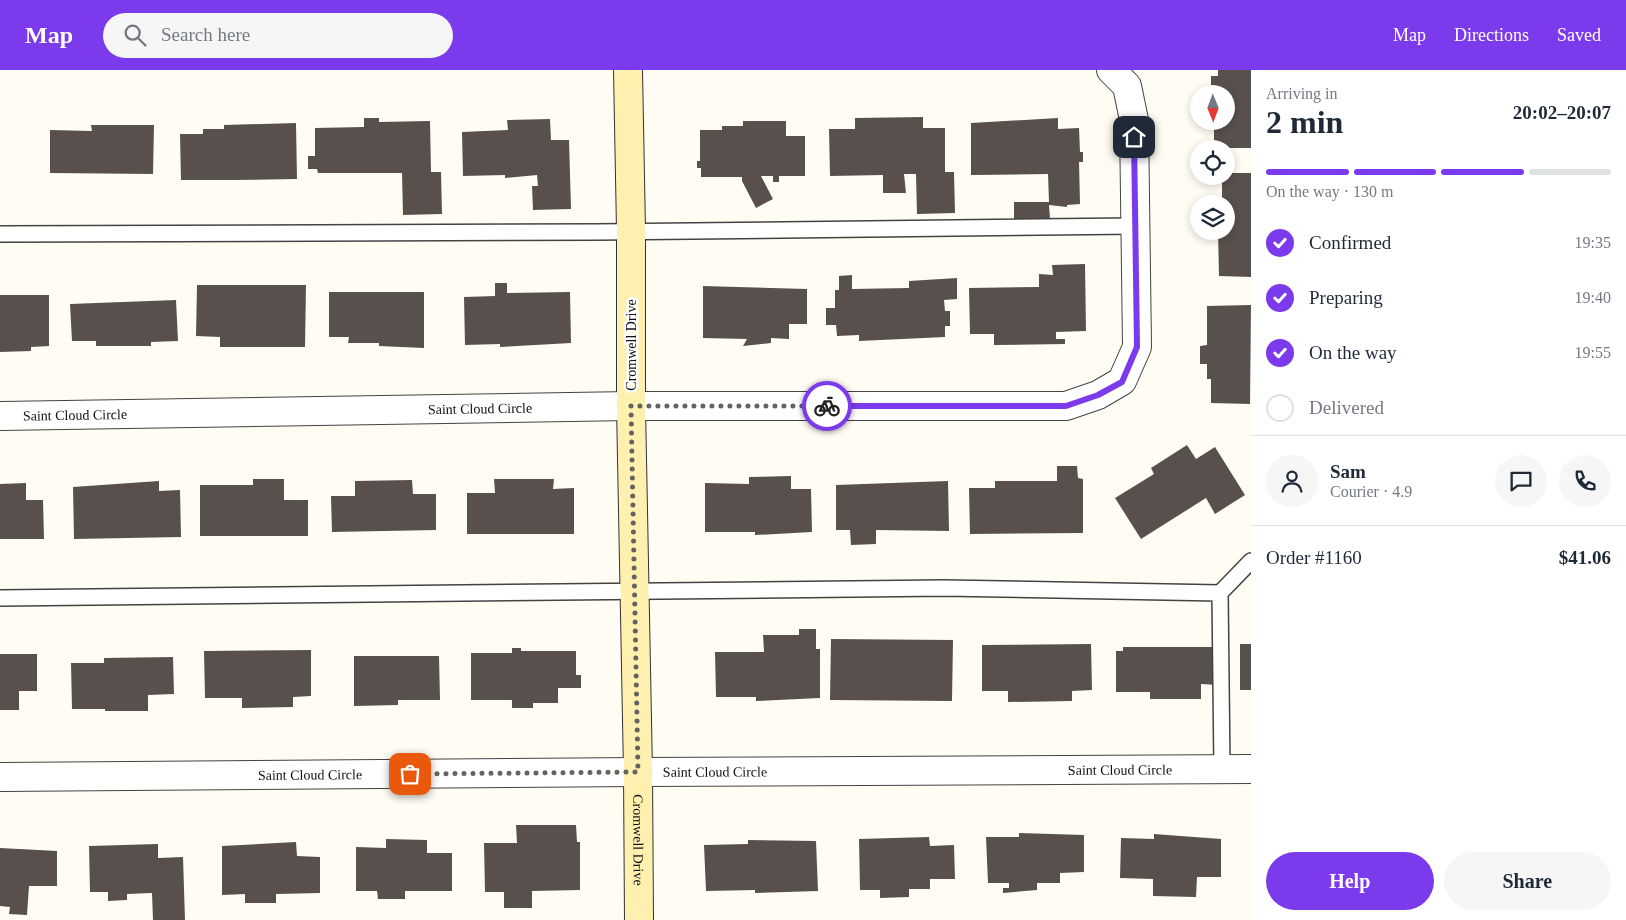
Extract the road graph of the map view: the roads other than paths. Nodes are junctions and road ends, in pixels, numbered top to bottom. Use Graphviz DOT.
graph roads {
  1 [pos="628,70"];
  2 [pos="1111,70"];
  3 [pos="1135,226"];
  4 [pos="631,230"];
  5 [pos="0,234"];
  6 [pos="631,406"];
  7 [pos="0,416"];
  8 [pos="1251,561"];
  9 [pos="635,591"];
  10 [pos="1220,593"];
  11 [pos="0,598"];
  12 [pos="1222,769"];
  13 [pos="1251,769"];
  14 [pos="638,772"];
  15 [pos="0,777"];
  16 [pos="639,920"];
  1 -- 4 [label="street, Cromwell Drive"];
  2 -- 3 [label="street, Saint Cloud Circle"];
  3 -- 4 [label="lane"];
  3 -- 6 [label="street, Saint Cloud Circle"];
  4 -- 5 [label="lane"];
  4 -- 6 [label="street, Cromwell Drive"];
  6 -- 7 [label="street, Saint Cloud Circle"];
  6 -- 9 [label="street, Cromwell Drive"];
  8 -- 10 [label="lane"];
  9 -- 10 [label="lane"];
  9 -- 11 [label="lane"];
  9 -- 14 [label="street, Cromwell Drive"];
  10 -- 12 [label="lane"];
  12 -- 13 [label="street, Saint Cloud Circle"];
  12 -- 14 [label="street, Saint Cloud Circle"];
  14 -- 15 [label="street, Saint Cloud Circle"];
  14 -- 16 [label="street, Cromwell Drive"];
}
